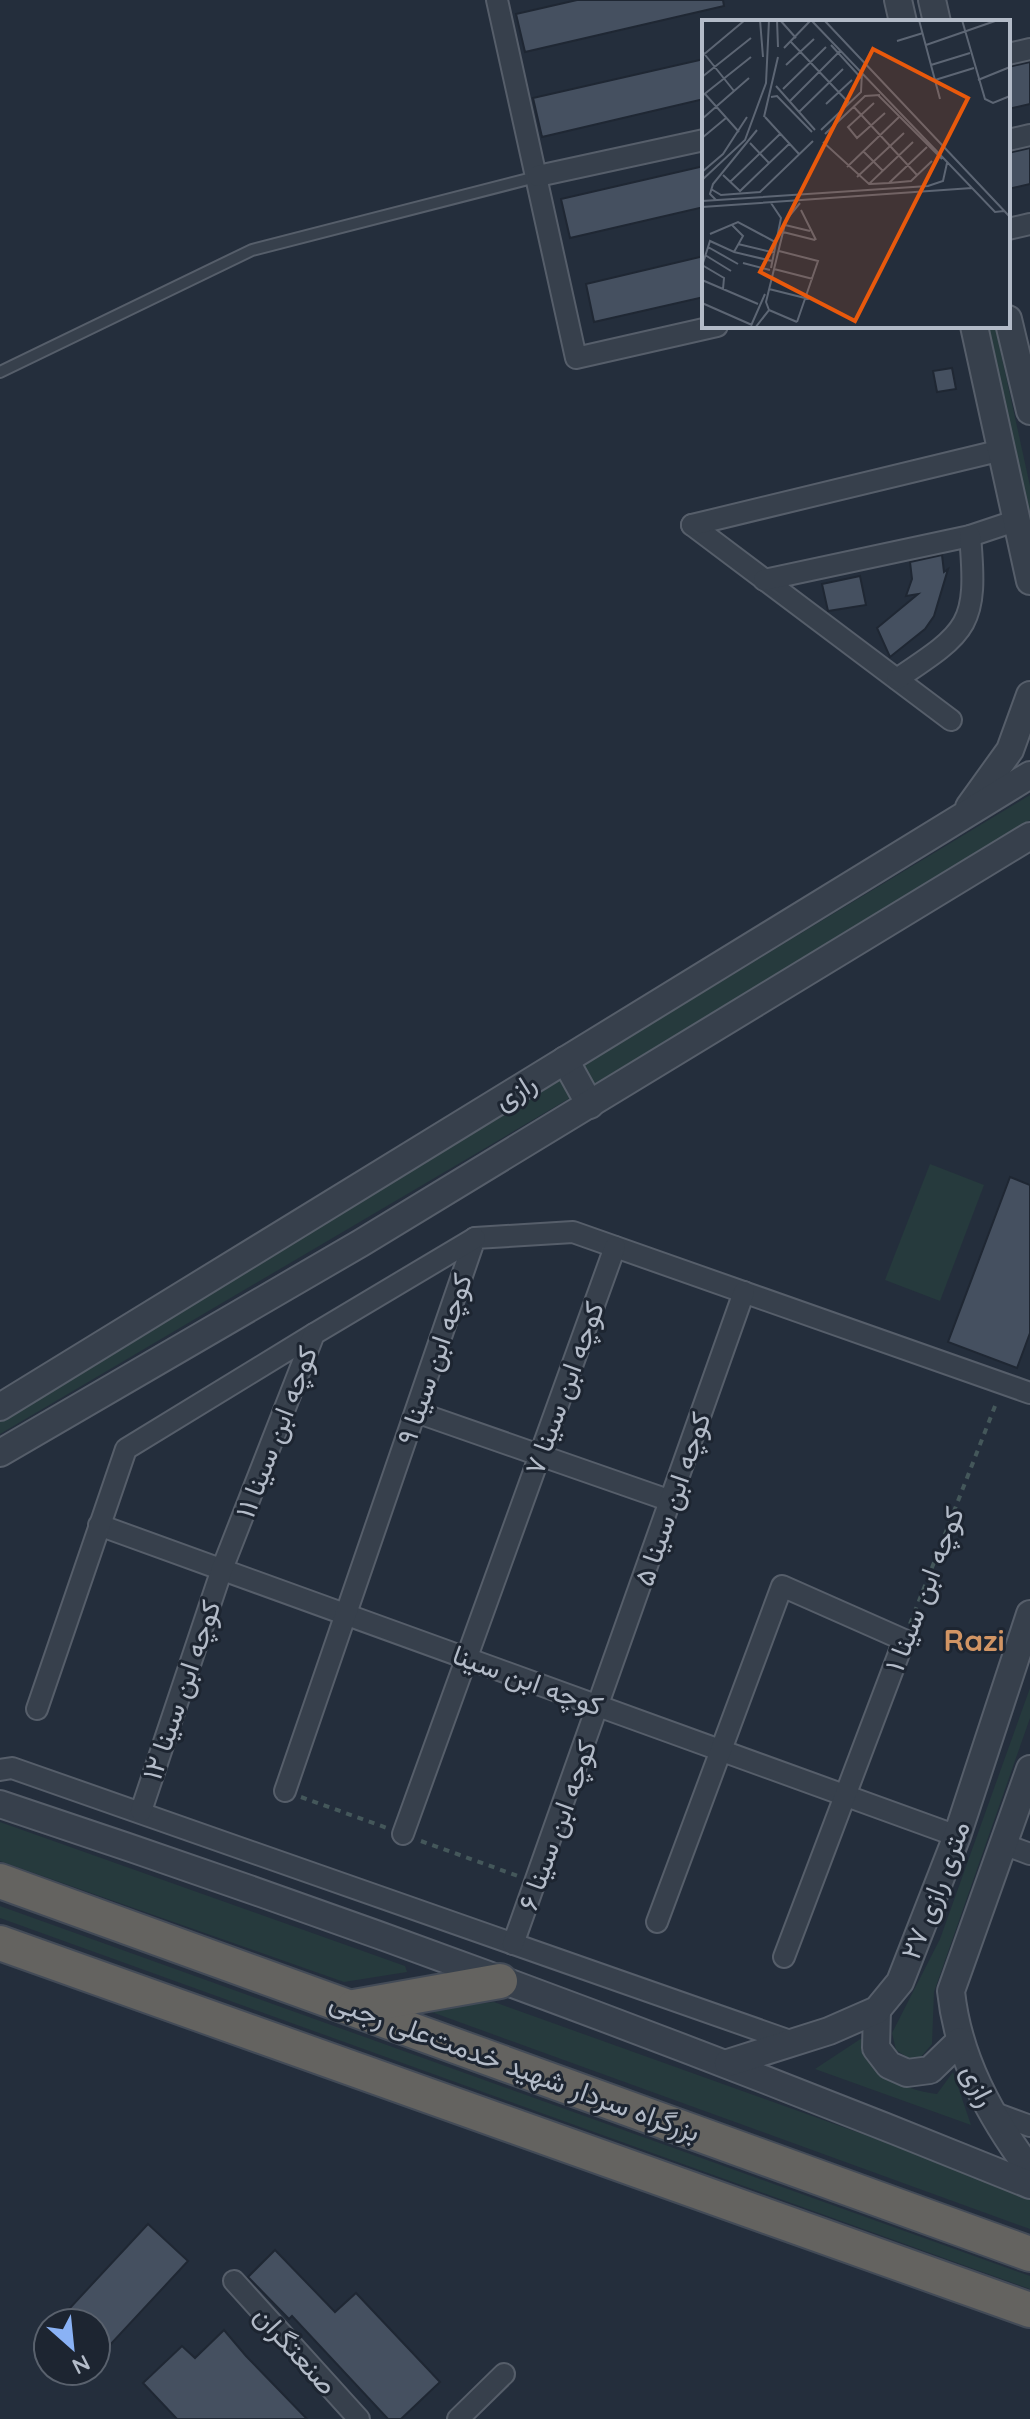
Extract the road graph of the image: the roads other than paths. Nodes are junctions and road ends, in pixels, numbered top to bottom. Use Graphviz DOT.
graph roads {
  1 [pos="497,0"];
  2 [pos="898,0"];
  3 [pos="932,0"];
  4 [pos="903,20"];
  5 [pos="937,20"];
  6 [pos="1030,49"];
  7 [pos="1010,54"];
  8 [pos="1030,135"];
  9 [pos="702,140"];
  10 [pos="1010,140"];
  11 [pos="538,176"];
  12 [pos="1030,224"];
  13 [pos="1010,229"];
  14 [pos="1016,325"];
  15 [pos="708,328"];
  16 [pos="974,328"];
  17 [pos="0,372"];
  18 [pos="1030,411"];
  19 [pos="1002,450"];
  20 [pos="1018,520"];
  21 [pos="970,536"];
  22 [pos="764,580"];
  23 [pos="1030,581"];
  24 [pos="897,679"];
  25 [pos="1030,695"];
  26 [pos="951,720"];
  27 [pos="1030,775"];
  28 [pos="964,814"];
  29 [pos="1030,836"];
  30 [pos="565,1060"];
  31 [pos="590,1105"];
  32 [pos="475,1238"];
  33 [pos="615,1247"];
  34 [pos="744,1292"];
  35 [pos="314,1334"];
  36 [pos="1030,1393"];
  37 [pos="0,1407"];
  38 [pos="416,1412"];
  39 [pos="540,1452"];
  40 [pos="0,1453"];
  41 [pos="671,1501"];
  42 [pos="99,1525"];
  43 [pos="222,1569"];
  44 [pos="345,1614"];
  45 [pos="1030,1614"];
  46 [pos="466,1658"];
  47 [pos="600,1706"];
  48 [pos="37,1709"];
  49 [pos="721,1750"];
  50 [pos="1030,1769"];
  51 [pos="0,1770"];
  52 [pos="285,1791"];
  53 [pos="846,1795"];
  54 [pos="0,1804"];
  55 [pos="141,1811"];
  56 [pos="403,1834"];
  57 [pos="957,1836"];
  58 [pos="1003,1844"];
  59 [pos="1030,1854"];
  60 [pos="0,1881"];
  61 [pos="657,1922"];
  62 [pos="0,1943"];
  63 [pos="513,1944"];
  64 [pos="784,1957"];
  65 [pos="500,1981"];
  66 [pos="951,1991"];
  67 [pos="353,2007"];
  68 [pos="877,2010"];
  69 [pos="960,2041"];
  70 [pos="793,2042"];
  71 [pos="728,2063"];
  72 [pos="992,2112"];
  73 [pos="1030,2126"];
  74 [pos="1030,2170"];
  75 [pos="1030,2185"];
  76 [pos="1030,2254"];
  77 [pos="234,2281"];
  78 [pos="1030,2310"];
  79 [pos="504,2374"];
  80 [pos="359,2419"];
  81 [pos="458,2419"];
  1 -- 11 [label="street"];
  2 -- 4 [label="street"];
  3 -- 5 [label="street"];
  6 -- 7 [label="street"];
  8 -- 10 [label="street"];
  9 -- 11 [label="street"];
  11 -- 15 [label="street"];
  11 -- 17 [label="lane"];
  12 -- 13 [label="street"];
  14 -- 18 [label="street"];
  16 -- 19 [label="street"];
  19 -- 20 [label="street"];
  19 -- 22 [label="street"];
  20 -- 21 [label="street"];
  20 -- 23 [label="street"];
  21 -- 22 [label="street"];
  21 -- 24 [label="street"];
  22 -- 24 [label="street"];
  24 -- 26 [label="street"];
  25 -- 28 [label="street"];
  27 -- 28 [label="street, رازی"];
  28 -- 30 [label="street, رازی"];
  29 -- 31 [label="street, رازی"];
  30 -- 31 [label="street"];
  30 -- 37 [label="street, رازی"];
  31 -- 40 [label="street, رازی"];
  32 -- 33 [label="street, کوچه ابن سینا ۹"];
  32 -- 35 [label="street, کوچه ابن سینا ۱۱"];
  32 -- 38 [label="street, کوچه ابن سینا ۹"];
  33 -- 34 [label="street"];
  33 -- 39 [label="street, کوچه ابن سینا ۷"];
  34 -- 36 [label="street"];
  34 -- 41 [label="street, کوچه ابن سینا ۵"];
  35 -- 42 [label="street"];
  35 -- 43 [label="street, کوچه ابن سینا ۱۱"];
  38 -- 39 [label="street"];
  38 -- 44 [label="street, کوچه ابن سینا ۹"];
  39 -- 41 [label="street"];
  39 -- 46 [label="street, کوچه ابن سینا ۷"];
  41 -- 47 [label="street, کوچه ابن سینا ۵"];
  42 -- 43 [label="street, کوچه ابن سینا"];
  42 -- 48 [label="street"];
  43 -- 44 [label="street, کوچه ابن سینا"];
  43 -- 55 [label="street, کوچه ابن سینا ۱۲"];
  44 -- 46 [label="street, کوچه ابن سینا"];
  44 -- 52 [label="street, کوچه ابن سینا ۹"];
  45 -- 57 [label="street, ۲۷ متری رازی"];
  46 -- 47 [label="street, کوچه ابن سینا"];
  46 -- 56 [label="street, کوچه ابن سینا ۷"];
  47 -- 49 [label="street, کوچه ابن سینا"];
  47 -- 63 [label="street, کوچه ابن سینا ۶"];
  49 -- 53 [label="street, کوچه ابن سینا"];
  49 -- 53 [label="street, کوچه ابن سینا ۱"];
  49 -- 61 [label="street"];
  50 -- 58 [label="street, ۲۷ متری رازی"];
  51 -- 55 [label="street"];
  53 -- 57 [label="street, کوچه ابن سینا"];
  53 -- 64 [label="street, کوچه ابن سینا ۱"];
  54 -- 65 [label="street"];
  55 -- 63 [label="street"];
  57 -- 68 [label="street, ۲۷ متری رازی"];
  58 -- 59 [label="street"];
  58 -- 66 [label="street, ۲۷ متری رازی"];
  60 -- 67 [label="highway, بزرگراه سردار شهید خدمت‌علی رجبی"];
  62 -- 78 [label="highway, بزرگراه سردار شهید خدمت‌علی رجبی"];
  63 -- 70 [label="street"];
  65 -- 67 [label="highway"];
  65 -- 71 [label="street"];
  66 -- 69 [label="street, رازی"];
  67 -- 76 [label="highway, بزرگراه سردار شهید خدمت‌علی رجبی"];
  68 -- 69 [label="street"];
  68 -- 70 [label="street"];
  69 -- 72 [label="street, رازی"];
  70 -- 71 [label="street"];
  71 -- 75 [label="street"];
  72 -- 73 [label="street"];
  72 -- 74 [label="street, رازی"];
  77 -- 80 [label="street, صنعتگران"];
  79 -- 81 [label="street"];
}
